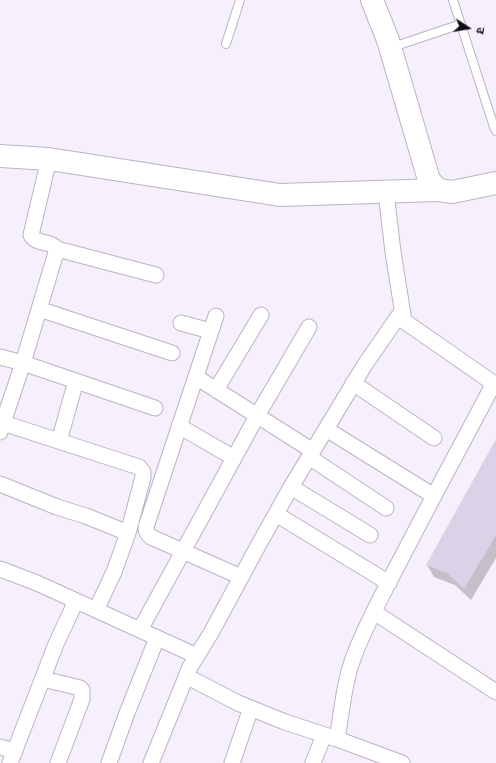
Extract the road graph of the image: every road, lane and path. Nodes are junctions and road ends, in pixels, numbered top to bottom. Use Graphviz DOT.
graph roads {
  1 [pos="240,0"];
  2 [pos="372,0"];
  3 [pos="453,0"];
  4 [pos="461,24"];
  5 [pos="226,44"];
  6 [pos="390,48"];
  7 [pos="496,131"];
  8 [pos="0,156"];
  9 [pos="49,159"];
  10 [pos="496,183"];
  11 [pos="438,190"];
  12 [pos="386,192"];
  13 [pos="57,249"];
  14 [pos="156,275"];
  15 [pos="39,309"];
  16 [pos="402,311"];
  17 [pos="262,315"];
  18 [pos="216,316"];
  19 [pos="181,323"];
  20 [pos="309,327"];
  21 [pos="211,331"];
  22 [pos="172,353"];
  23 [pos="0,357"];
  24 [pos="23,363"];
  25 [pos="196,377"];
  26 [pos="76,381"];
  27 [pos="353,383"];
  28 [pos="495,384"];
  29 [pos="216,390"];
  30 [pos="155,408"];
  31 [pos="257,416"];
  32 [pos="1,426"];
  33 [pos="179,426"];
  34 [pos="326,429"];
  35 [pos="434,438"];
  36 [pos="59,442"];
  37 [pos="311,454"];
  38 [pos="234,458"];
  39 [pos="0,484"];
  40 [pos="291,487"];
  41 [pos="434,496"];
  42 [pos="386,508"];
  43 [pos="276,514"];
  44 [pos="128,533"];
  45 [pos="370,535"];
  46 [pos="183,551"];
  47 [pos="0,569"];
  48 [pos="241,577"];
  49 [pos="389,583"];
  50 [pos="76,601"];
  51 [pos="96,610"];
  52 [pos="374,612"];
  53 [pos="140,630"];
  54 [pos="157,638"];
  55 [pos="196,656"];
  56 [pos="186,676"];
  57 [pos="44,678"];
  58 [pos="496,692"];
  59 [pos="251,708"];
  60 [pos="331,737"];
  61 [pos="0,747"];
  62 [pos="13,757"];
  63 [pos="58,763"];
  64 [pos="109,763"];
  65 [pos="151,763"];
  66 [pos="232,763"];
  67 [pos="313,763"];
  68 [pos="402,763"];
  1 -- 5 [label="lane"];
  2 -- 6 [label="main road"];
  3 -- 4 [label="lane"];
  4 -- 6 [label="lane"];
  4 -- 7 [label="lane"];
  6 -- 11 [label="main road"];
  8 -- 9 [label="main road"];
  9 -- 12 [label="main road"];
  9 -- 13 [label="street"];
  10 -- 11 [label="main road"];
  11 -- 12 [label="main road"];
  12 -- 16 [label="street"];
  13 -- 14 [label="street"];
  13 -- 15 [label="street"];
  15 -- 22 [label="street"];
  15 -- 24 [label="street"];
  16 -- 27 [label="street"];
  16 -- 28 [label="street"];
  17 -- 29 [label="street"];
  18 -- 21 [label="street"];
  19 -- 21 [label="street"];
  20 -- 31 [label="street"];
  21 -- 25 [label="street"];
  23 -- 24 [label="street"];
  24 -- 26 [label="street"];
  24 -- 32 [label="street"];
  25 -- 29 [label="street"];
  25 -- 33 [label="street"];
  26 -- 30 [label="street"];
  26 -- 36 [label="street"];
  27 -- 34 [label="street"];
  27 -- 35 [label="street"];
  28 -- 41 [label="street"];
  29 -- 31 [label="street"];
  31 -- 37 [label="street"];
  31 -- 38 [label="street"];
  32 -- 36 [label="street"];
  33 -- 38 [label="street"];
  33 -- 46 [label="street"];
  34 -- 37 [label="street"];
  34 -- 41 [label="street"];
  36 -- 44 [label="street"];
  37 -- 40 [label="street"];
  37 -- 42 [label="street"];
  38 -- 46 [label="street"];
  39 -- 44 [label="street"];
  40 -- 43 [label="street"];
  40 -- 45 [label="street"];
  41 -- 49 [label="street"];
  43 -- 48 [label="street"];
  43 -- 49 [label="street"];
  44 -- 51 [label="street"];
  46 -- 48 [label="street"];
  46 -- 53 [label="street"];
  47 -- 50 [label="street"];
  48 -- 55 [label="street"];
  49 -- 52 [label="street"];
  50 -- 51 [label="street"];
  50 -- 57 [label="street"];
  51 -- 53 [label="street"];
  52 -- 58 [label="street"];
  52 -- 60 [label="street"];
  53 -- 54 [label="street"];
  54 -- 55 [label="street"];
  54 -- 64 [label="street"];
  55 -- 56 [label="street"];
  56 -- 59 [label="street"];
  56 -- 65 [label="street"];
  57 -- 62 [label="street"];
  57 -- 63 [label="street"];
  59 -- 60 [label="street"];
  59 -- 66 [label="street"];
  60 -- 67 [label="street"];
  60 -- 68 [label="street"];
  61 -- 62 [label="street"];
}
